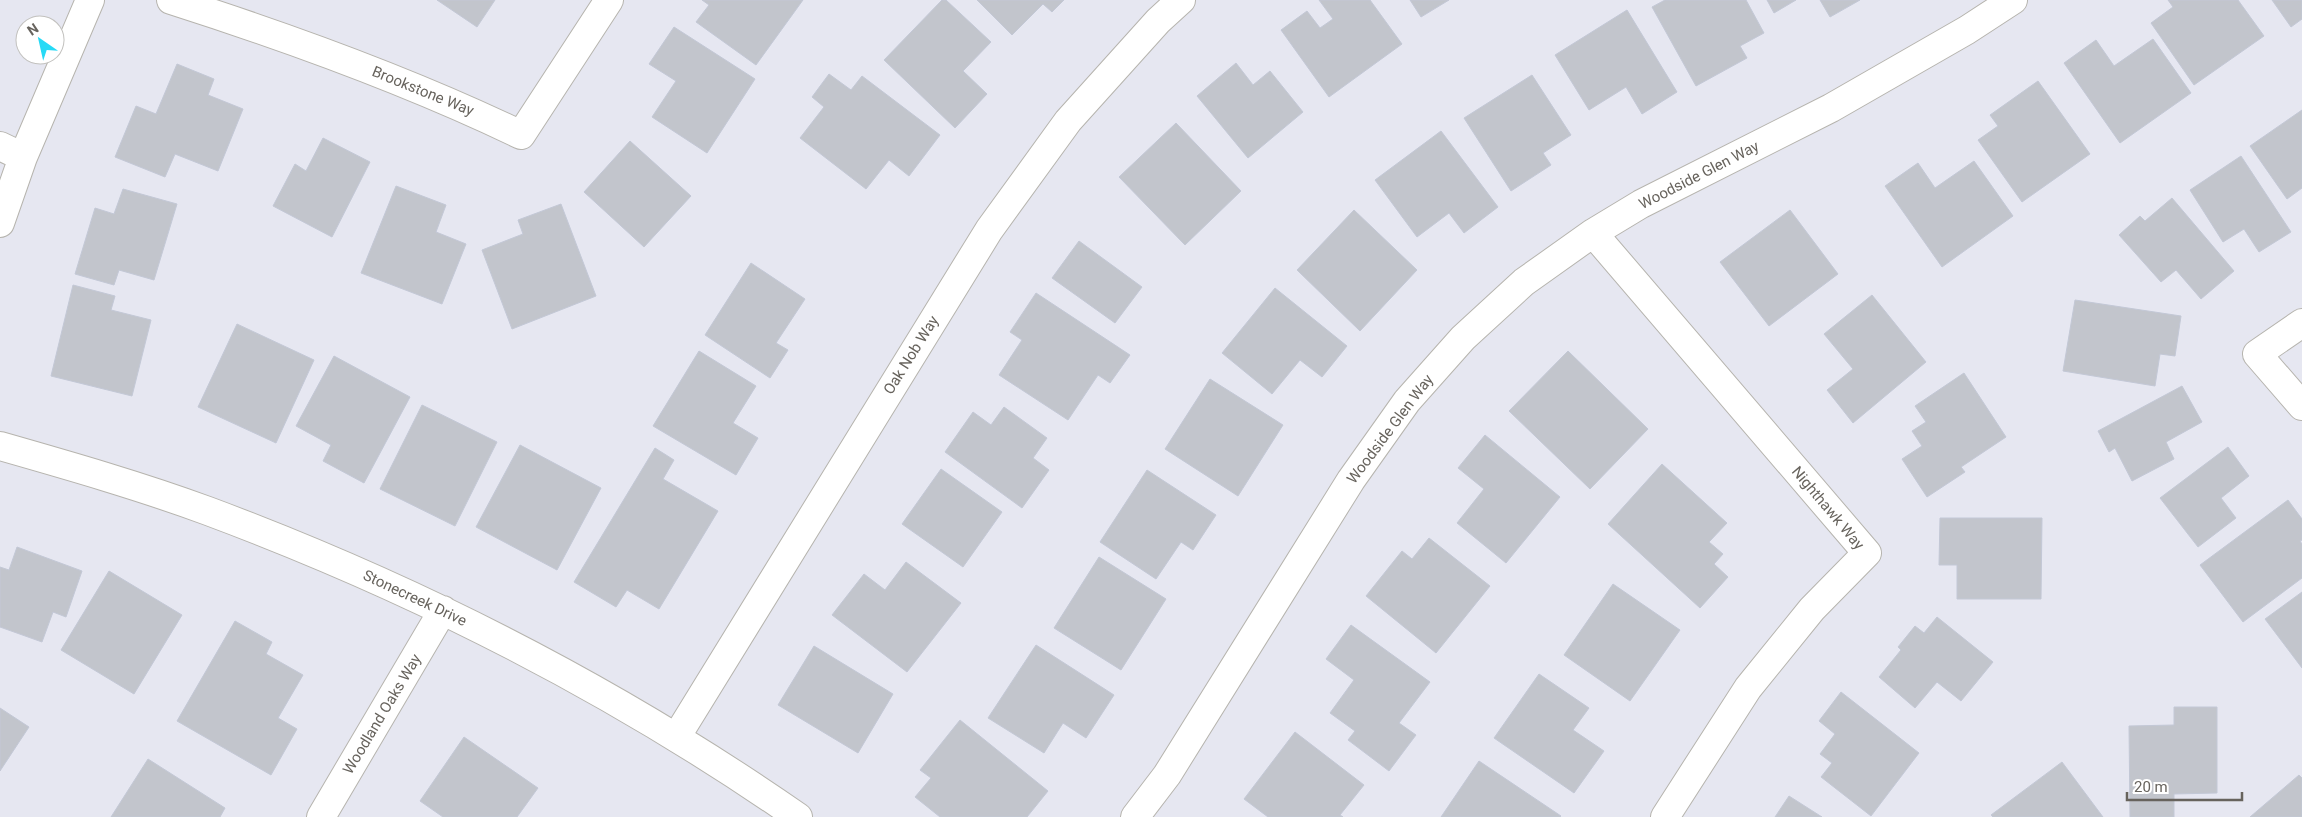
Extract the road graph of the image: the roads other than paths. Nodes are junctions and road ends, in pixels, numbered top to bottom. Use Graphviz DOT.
graph roads {
  1 [pos="90,0"];
  2 [pos="171,0"];
  3 [pos="609,0"];
  4 [pos="1181,0"];
  5 [pos="2013,0"];
  6 [pos="12,151"];
  7 [pos="0,223"];
  8 [pos="1593,233"];
  9 [pos="2302,323"];
  10 [pos="2302,406"];
  11 [pos="0,446"];
  12 [pos="443,610"];
  13 [pos="676,736"];
  14 [pos="321,817"];
  15 [pos="798,817"];
  16 [pos="1135,817"];
  17 [pos="1665,817"];
  1 -- 6 [label="street"];
  2 -- 3 [label="street, Brookstone Way"];
  4 -- 13 [label="street, Oak Nob Way"];
  5 -- 8 [label="street, Woodside Glen Way"];
  6 -- 7 [label="street"];
  8 -- 16 [label="street, Woodside Glen Way"];
  8 -- 17 [label="street, Nighthawk Way"];
  9 -- 10 [label="street"];
  11 -- 12 [label="street, Stonecreek Drive"];
  12 -- 13 [label="street, Stonecreek Drive"];
  12 -- 14 [label="street, Woodland Oaks Way"];
  13 -- 15 [label="street, Stonecreek Drive"];
}
